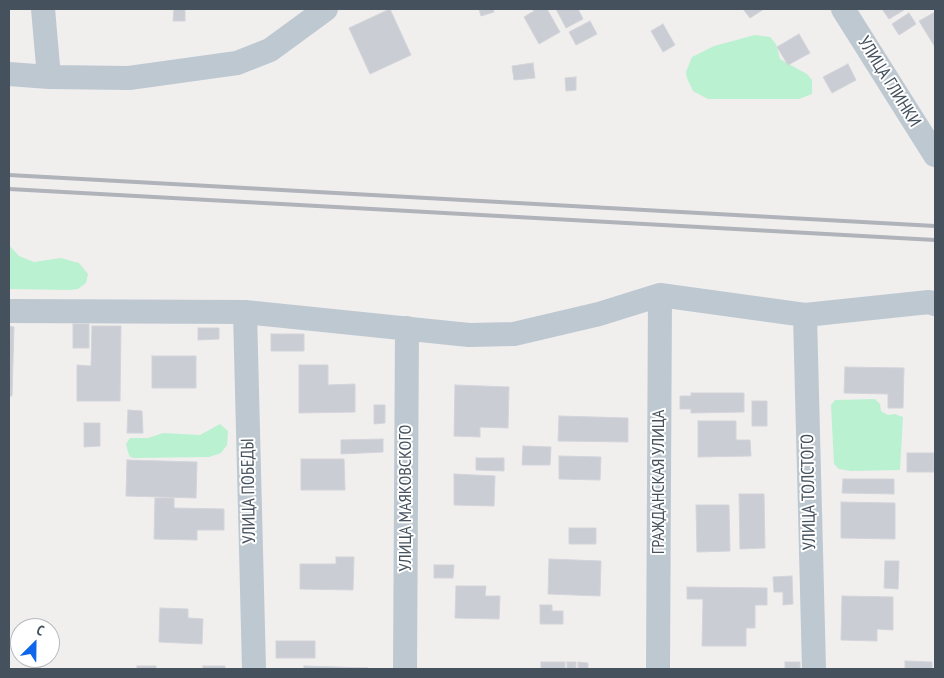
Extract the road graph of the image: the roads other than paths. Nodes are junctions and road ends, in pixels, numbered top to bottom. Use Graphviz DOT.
graph roads {
  1 [pos="43,9"];
  2 [pos="843,9"];
  3 [pos="324,11"];
  4 [pos="9,74"];
  5 [pos="49,77"];
  6 [pos="935,155"];
  7 [pos="660,295"];
  8 [pos="935,304"];
  9 [pos="9,310"];
  10 [pos="245,312"];
  11 [pos="805,315"];
  12 [pos="407,328"];
  13 [pos="254,669"];
  14 [pos="405,669"];
  15 [pos="658,669"];
  16 [pos="814,669"];
  1 -- 5 [label="street"];
  2 -- 6 [label="street, УЛИЦА ГЛИНКИ"];
  3 -- 5 [label="street"];
  4 -- 5 [label="street"];
  7 -- 11 [label="street"];
  7 -- 12 [label="street"];
  7 -- 15 [label="street, ГРАЖДАНСКАЯ УЛИЦА"];
  8 -- 11 [label="street"];
  9 -- 10 [label="street"];
  10 -- 12 [label="street"];
  10 -- 13 [label="street, УЛИЦА ПОБЕДЫ"];
  11 -- 16 [label="street, УЛИЦА ТОЛСТОГО"];
  12 -- 14 [label="street, УЛИЦА МАЯКОВСКОГО"];
}
